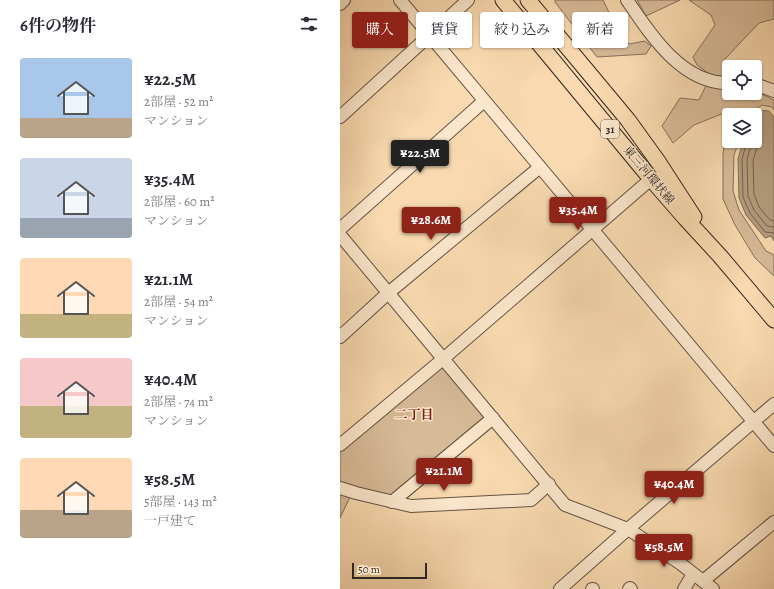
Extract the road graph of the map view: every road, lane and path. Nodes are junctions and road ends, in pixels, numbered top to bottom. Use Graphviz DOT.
graph roads {
  1 [pos="344,0"];
  2 [pos="400,0"];
  3 [pos="468,0"];
  4 [pos="503,0"];
  5 [pos="528,0"];
  6 [pos="627,0"];
  7 [pos="340,4"];
  8 [pos="455,12"];
  9 [pos="416,19"];
  10 [pos="416,47"];
  11 [pos="440,48"];
  12 [pos="722,82"];
  13 [pos="762,87"];
  14 [pos="774,91"];
  15 [pos="484,101"];
  16 [pos="340,117"];
  17 [pos="540,167"];
  18 [pos="651,179"];
  19 [pos="340,229"];
  20 [pos="593,230"];
  21 [pos="340,235"];
  22 [pos="720,256"];
  23 [pos="387,294"];
  24 [pos="774,320"];
  25 [pos="340,337"];
  26 [pos="443,359"];
  27 [pos="774,404"];
  28 [pos="493,418"];
  29 [pos="754,421"];
  30 [pos="340,445"];
  31 [pos="774,446"];
  32 [pos="549,484"];
  33 [pos="340,488"];
  34 [pos="392,502"];
  35 [pos="774,522"];
  36 [pos="628,529"];
  37 [pos="693,574"];
  38 [pos="703,581"];
  39 [pos="560,589"];
  40 [pos="684,589"];
  41 [pos="713,589"];
  1 -- 7 [label="street"];
  2 -- 9 [label="street"];
  3 -- 8 [label="street"];
  4 -- 18 [label="main road, 東三河環状線 / 31"];
  5 -- 22 [label="main road, 東三河環状線 / 31"];
  6 -- 12 [label="street"];
  10 -- 16 [label="street"];
  11 -- 15 [label="street"];
  13 -- 14 [label="street"];
  15 -- 17 [label="street"];
  15 -- 19 [label="street"];
  17 -- 20 [label="street"];
  17 -- 23 [label="street"];
  18 -- 20 [label="street"];
  18 -- 22 [label="main road, 東三河環状線 / 31"];
  20 -- 26 [label="street"];
  20 -- 29 [label="street"];
  21 -- 23 [label="street"];
  22 -- 24 [label="main road, 東三河環状線 / 31"];
  23 -- 25 [label="street"];
  23 -- 26 [label="street"];
  26 -- 28 [label="street"];
  26 -- 30 [label="street"];
  27 -- 29 [label="street"];
  28 -- 32 [label="street"];
  28 -- 34 [label="street"];
  29 -- 31 [label="street"];
  29 -- 36 [label="street"];
  32 -- 34 [label="street"];
  32 -- 36 [label="street"];
  33 -- 34 [label="street"];
  35 -- 38 [label="street"];
  36 -- 37 [label="street"];
  36 -- 39 [label="street"];
  37 -- 38 [label="street"];
  37 -- 40 [label="street"];
  38 -- 41 [label="street"];
}
